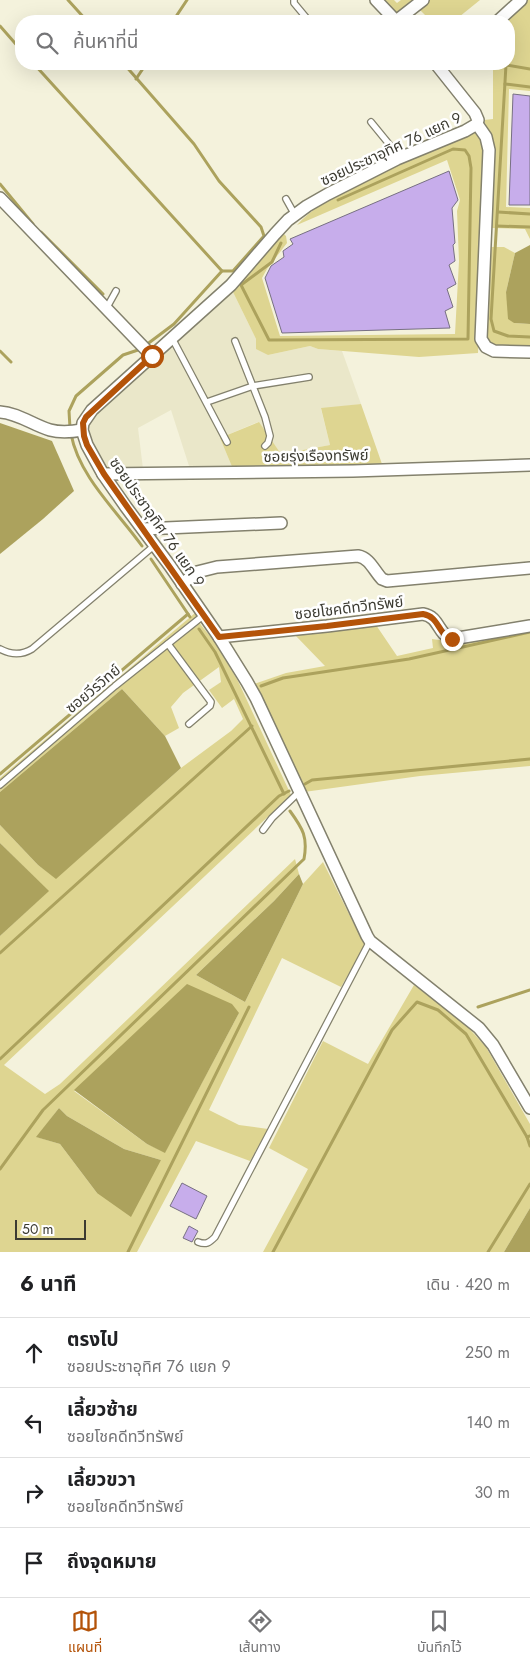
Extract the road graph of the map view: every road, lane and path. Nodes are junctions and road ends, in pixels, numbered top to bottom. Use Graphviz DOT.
graph roads {
  1 [pos="294,0"];
  2 [pos="376,0"];
  3 [pos="423,0"];
  4 [pos="522,0"];
  5 [pos="303,15"];
  6 [pos="390,15"];
  7 [pos="404,15"];
  8 [pos="505,15"];
  9 [pos="441,70"];
  10 [pos="371,122"];
  11 [pos="477,124"];
  12 [pos="397,159"];
  13 [pos="0,198"];
  14 [pos="286,199"];
  15 [pos="295,215"];
  16 [pos="116,291"];
  17 [pos="106,309"];
  18 [pos="172,338"];
  19 [pos="236,341"];
  20 [pos="530,352"];
  21 [pos="152,356"];
  22 [pos="309,378"];
  23 [pos="253,386"];
  24 [pos="207,402"];
  25 [pos="0,412"];
  26 [pos="82,430"];
  27 [pos="227,442"];
  28 [pos="265,446"];
  29 [pos="530,465"];
  30 [pos="104,474"];
  31 [pos="281,523"];
  32 [pos="143,529"];
  33 [pos="155,545"];
  34 [pos="530,568"];
  35 [pos="182,584"];
  36 [pos="204,615"];
  37 [pos="530,626"];
  38 [pos="219,637"];
  39 [pos="168,644"];
  40 [pos="0,650"];
  41 [pos="189,724"];
  42 [pos="0,785"];
  43 [pos="299,792"];
  44 [pos="263,830"];
  45 [pos="370,941"];
  46 [pos="530,1108"];
  47 [pos="198,1242"];
  1 -- 5 [label="lane"];
  2 -- 6 [label="street"];
  3 -- 7 [label="street"];
  4 -- 8 [label="street"];
  9 -- 11 [label="street, ซอยประชาอุทิศ 76 แยก 9"];
  10 -- 12 [label="lane"];
  11 -- 12 [label="street, ซอยประชาอุทิศ 76 แยก 9"];
  11 -- 20 [label="street"];
  12 -- 15 [label="street, ซอยประชาอุทิศ 76 แยก 9"];
  13 -- 17 [label="street"];
  14 -- 15 [label="lane"];
  15 -- 18 [label="street, ซอยประชาอุทิศ 76 แยก 9"];
  16 -- 17 [label="lane"];
  17 -- 21 [label="street"];
  18 -- 21 [label="street, ซอยประชาอุทิศ 76 แยก 9"];
  18 -- 24 [label="lane"];
  19 -- 23 [label="lane"];
  21 -- 26 [label="street, ซอยประชาอุทิศ 76 แยก 9"];
  22 -- 23 [label="lane"];
  23 -- 24 [label="lane"];
  23 -- 28 [label="lane"];
  24 -- 27 [label="lane"];
  25 -- 26 [label="street"];
  26 -- 30 [label="street, ซอยประชาอุทิศ 76 แยก 9"];
  29 -- 30 [label="street, ซอยรุ่งเรืองทรัพย์"];
  30 -- 32 [label="street, ซอยประชาอุทิศ 76 แยก 9"];
  31 -- 32 [label="street"];
  32 -- 33 [label="street, ซอยประชาอุทิศ 76 แยก 9"];
  33 -- 35 [label="street, ซอยประชาอุทิศ 76 แยก 9"];
  33 -- 40 [label="lane"];
  34 -- 35 [label="street"];
  35 -- 36 [label="street, ซอยประชาอุทิศ 76 แยก 9"];
  36 -- 38 [label="street, ซอยประชาอุทิศ 76 แยก 9"];
  36 -- 39 [label="lane, ซอยวีรวิทย์"];
  37 -- 38 [label="street, ซอยโชคดีทวีทรัพย์"];
  38 -- 43 [label="street, ซอยประชาอุทิศ 76 แยก 9"];
  39 -- 41 [label="lane"];
  39 -- 42 [label="lane, ซอยวีรวิทย์"];
  43 -- 44 [label="lane"];
  43 -- 45 [label="street, ซอยประชาอุทิศ 76 แยก 9"];
  45 -- 46 [label="street, ซอยประชาอุทิศ 76 แยก 9"];
  45 -- 47 [label="lane"];
}
